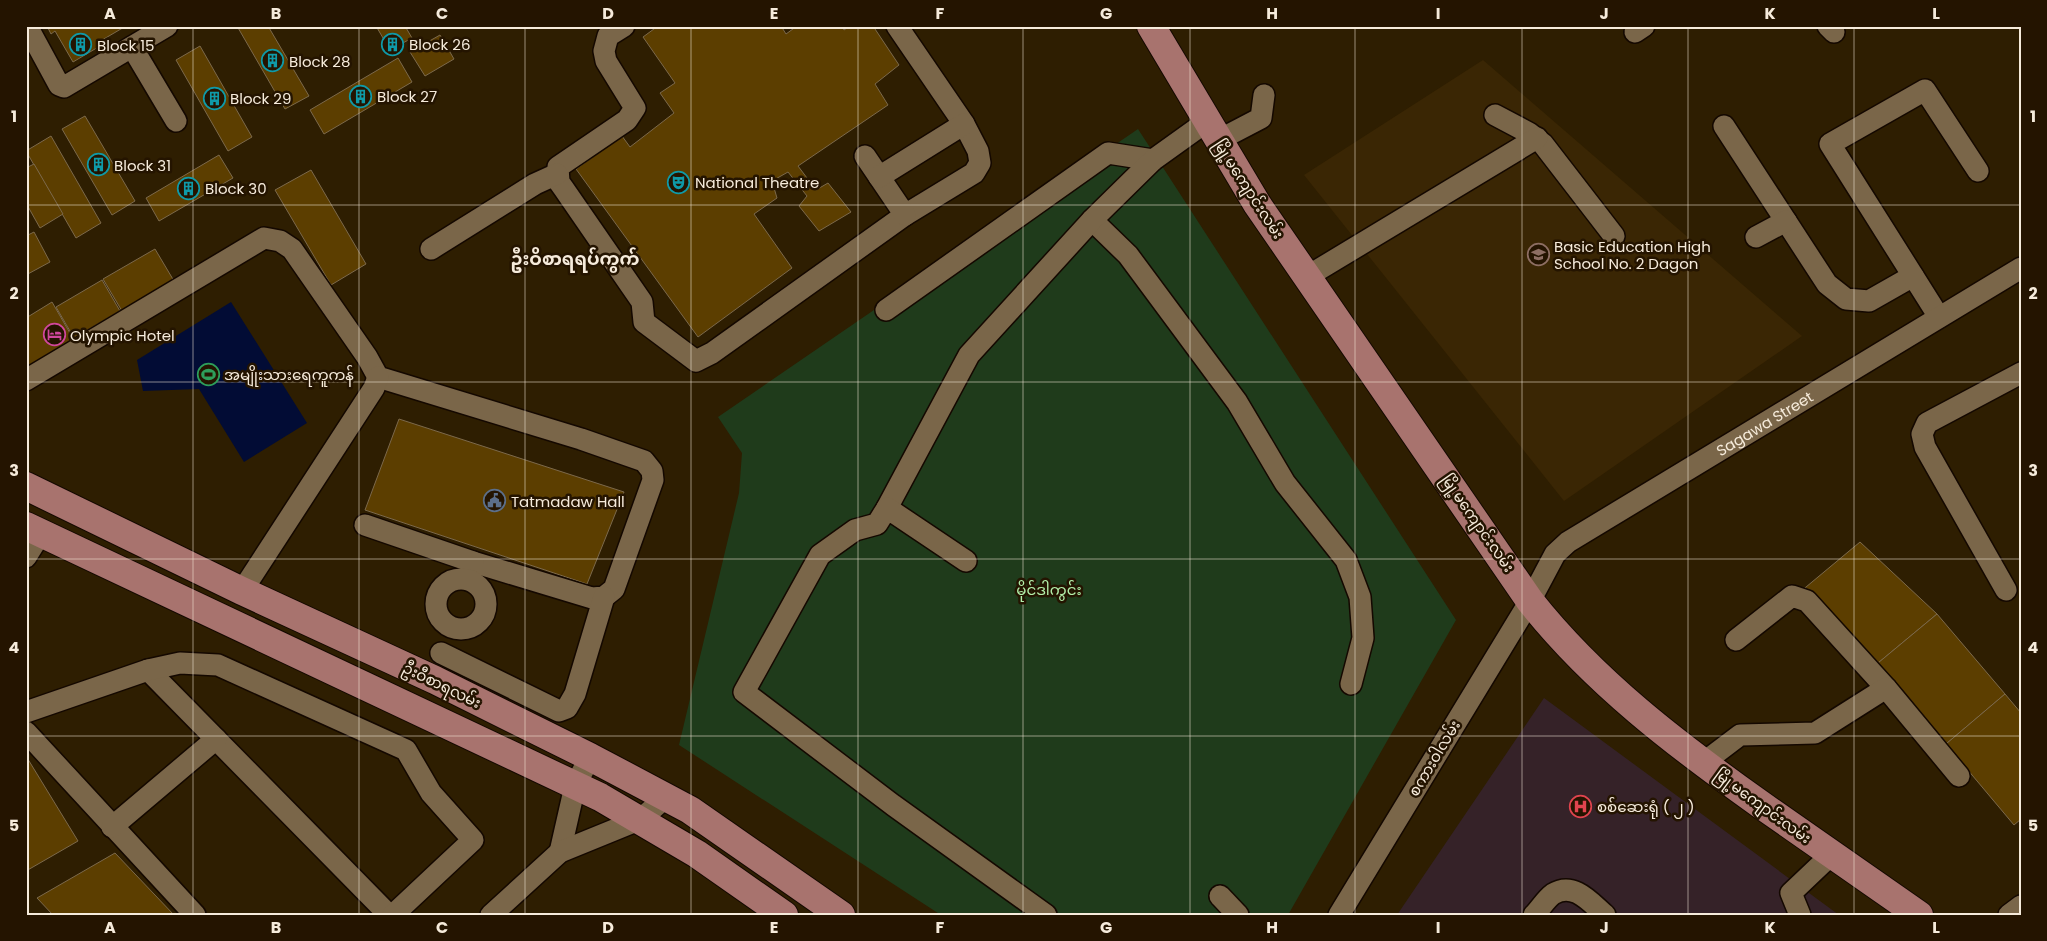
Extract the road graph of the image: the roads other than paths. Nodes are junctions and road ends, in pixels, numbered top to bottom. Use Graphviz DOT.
graph roads {
  1 [pos="27,26"];
  2 [pos="167,26"];
  3 [pos="624,26"];
  4 [pos="1151,26"];
  5 [pos="900,27"];
  6 [pos="132,47"];
  7 [pos="1264,95"];
  8 [pos="1495,115"];
  9 [pos="176,121"];
  10 [pos="964,124"];
  11 [pos="1724,126"];
  12 [pos="1212,132"];
  13 [pos="1537,138"];
  14 [pos="865,156"];
  15 [pos="1153,160"];
  16 [pos="1978,172"];
  17 [pos="557,174"];
  18 [pos="879,176"];
  19 [pos="905,215"];
  20 [pos="1092,220"];
  21 [pos="1786,222"];
  22 [pos="1614,236"];
  23 [pos="1756,237"];
  24 [pos="432,249"];
  25 [pos="2021,269"];
  26 [pos="1308,276"];
  27 [pos="1913,276"];
  28 [pos="886,310"];
  29 [pos="1939,317"];
  30 [pos="2021,373"];
  31 [pos="378,377"];
  32 [pos="26,380"];
  33 [pos="34,489"];
  34 [pos="887,508"];
  35 [pos="366,525"];
  36 [pos="31,528"];
  37 [pos="26,556"];
  38 [pos="966,560"];
  39 [pos="471,571"];
  40 [pos="237,588"];
  41 [pos="2006,590"];
  42 [pos="604,597"];
  43 [pos="1530,601"];
  44 [pos="216,615"];
  45 [pos="452,629"];
  46 [pos="1736,640"];
  47 [pos="441,653"];
  48 [pos="148,670"];
  49 [pos="421,674"];
  50 [pos="1351,684"];
  51 [pos="1886,688"];
  52 [pos="406,704"];
  53 [pos="26,712"];
  54 [pos="26,732"];
  55 [pos="216,739"];
  56 [pos="590,757"];
  57 [pos="1703,762"];
  58 [pos="1959,776"];
  59 [pos="575,786"];
  60 [pos="666,797"];
  61 [pos="640,819"];
  62 [pos="112,827"];
  63 [pos="560,852"];
  64 [pos="1832,855"];
  65 [pos="761,859"];
  66 [pos="744,886"];
  67 [pos="1220,896"];
  68 [pos="2021,906"];
  69 [pos="195,915"];
  70 [pos="389,915"];
  71 [pos="393,915"];
  72 [pos="491,915"];
  73 [pos="784,915"];
  74 [pos="841,915"];
  75 [pos="1046,915"];
  76 [pos="1238,915"];
  77 [pos="1338,915"];
  78 [pos="1534,915"];
  79 [pos="1605,915"];
  80 [pos="1800,915"];
  81 [pos="1919,915"];
  82 [pos="2009,915"];
  1 -- 6 [label="street"];
  2 -- 6 [label="street"];
  3 -- 17 [label="street"];
  4 -- 12 [label="main road, မြို့မကျောင်းလမ်း"];
  5 -- 10 [label="street"];
  6 -- 9 [label="street"];
  7 -- 12 [label="street"];
  8 -- 13 [label="street"];
  10 -- 18 [label="street"];
  10 -- 19 [label="street"];
  11 -- 21 [label="street"];
  12 -- 15 [label="street"];
  12 -- 26 [label="main road, မြို့မကျောင်းလမ်း"];
  13 -- 22 [label="street"];
  13 -- 26 [label="street"];
  14 -- 18 [label="street"];
  15 -- 20 [label="street"];
  15 -- 28 [label="street"];
  16 -- 27 [label="street"];
  17 -- 19 [label="street"];
  17 -- 24 [label="street"];
  18 -- 19 [label="street"];
  20 -- 34 [label="street"];
  20 -- 50 [label="street"];
  21 -- 23 [label="street"];
  21 -- 27 [label="street"];
  25 -- 29 [label="street, Sagawa Street"];
  26 -- 43 [label="main road, မြို့မကျောင်းလမ်း"];
  27 -- 29 [label="street"];
  29 -- 43 [label="street, Sagawa Street"];
  30 -- 41 [label="street"];
  31 -- 32 [label="street"];
  31 -- 40 [label="street"];
  31 -- 42 [label="street"];
  33 -- 36 [label="main road"];
  33 -- 40 [label="main road, ဦးဝီစာရလမ်း"];
  34 -- 38 [label="street"];
  34 -- 75 [label="street"];
  35 -- 39 [label="street"];
  36 -- 37 [label="street"];
  36 -- 44 [label="main road"];
  39 -- 42 [label="street"];
  39 -- 45 [label="street"];
  39 -- 45 [label="street"];
  40 -- 44 [label="main road"];
  40 -- 49 [label="main road, ဦးဝီစာရလမ်း"];
  42 -- 47 [label="street"];
  43 -- 57 [label="main road, မြို့မကျောင်းလမ်း"];
  43 -- 77 [label="street, စကားဝါလမ်း"];
  44 -- 52 [label="main road"];
  45 -- 47 [label="street"];
  46 -- 51 [label="street"];
  47 -- 49 [label="street"];
  48 -- 53 [label="street"];
  48 -- 55 [label="street"];
  48 -- 71 [label="street"];
  49 -- 52 [label="main road"];
  49 -- 56 [label="main road, ဦးဝီစာရလမ်း"];
  51 -- 57 [label="street"];
  51 -- 58 [label="street"];
  52 -- 59 [label="main road"];
  54 -- 62 [label="street"];
  55 -- 62 [label="street"];
  55 -- 70 [label="street"];
  56 -- 59 [label="street"];
  56 -- 60 [label="main road, ဦးဝီစာရလမ်း"];
  57 -- 64 [label="main road, မြို့မကျောင်းလမ်း"];
  59 -- 61 [label="main road"];
  59 -- 63 [label="street"];
  60 -- 61 [label="street"];
  60 -- 65 [label="main road, ဦးဝီစာရလမ်း"];
  61 -- 63 [label="street"];
  61 -- 66 [label="main road"];
  62 -- 69 [label="street"];
  63 -- 72 [label="street"];
  64 -- 80 [label="street"];
  64 -- 81 [label="main road, မြို့မကျောင်းလမ်း"];
  65 -- 66 [label="main road"];
  65 -- 74 [label="main road, ဦးဝီစာရလမ်း"];
  66 -- 73 [label="main road"];
  67 -- 76 [label="street"];
  68 -- 82 [label="street"];
  78 -- 79 [label="street"];
}
